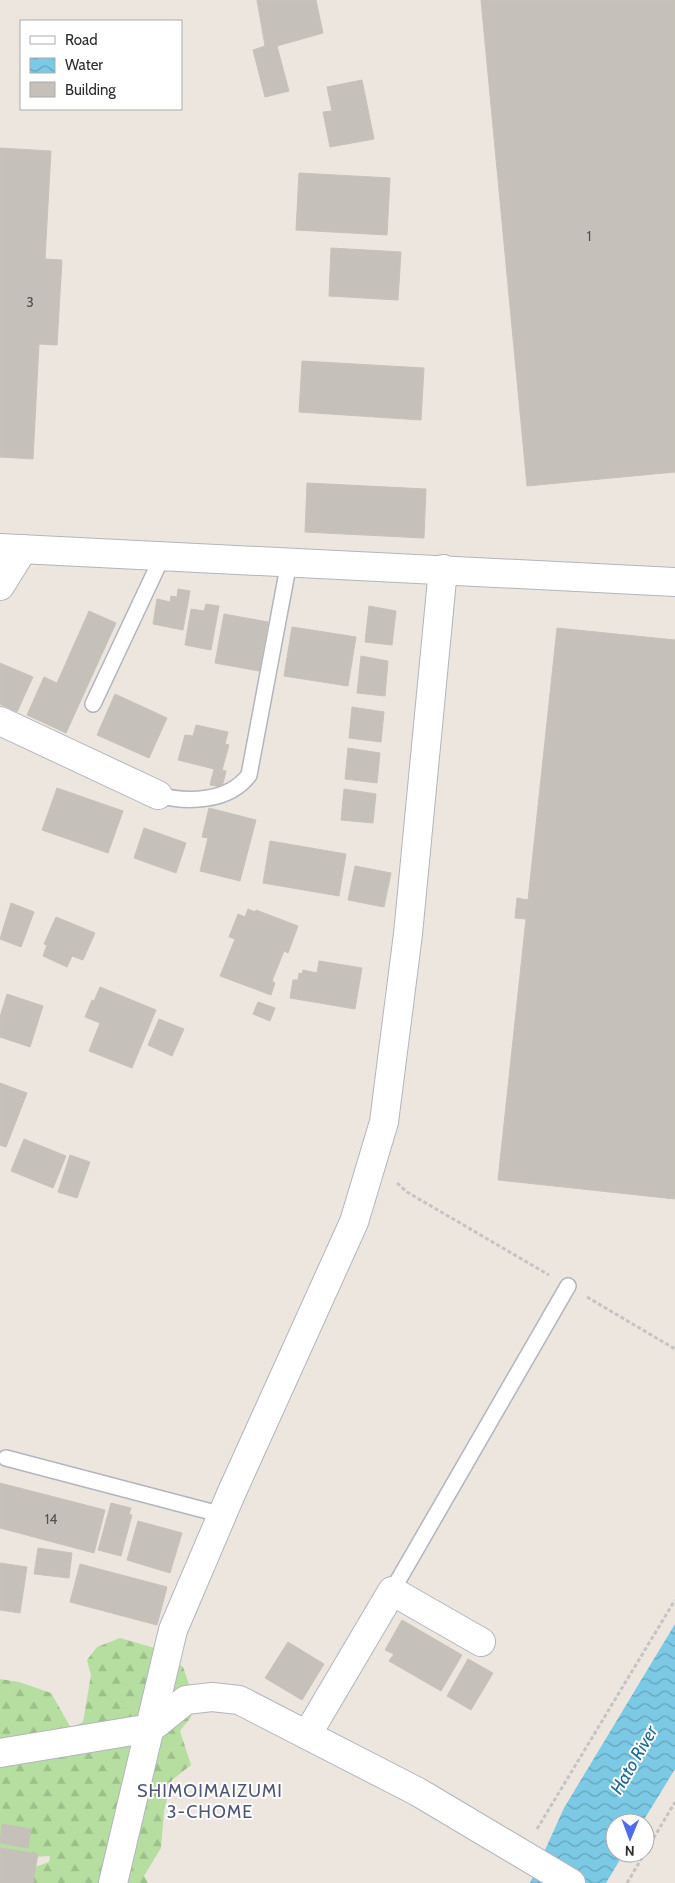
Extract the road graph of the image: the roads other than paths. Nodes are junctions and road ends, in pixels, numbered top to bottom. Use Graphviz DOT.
graph roads {
  1 [pos="12,548"];
  2 [pos="163,555"];
  3 [pos="290,562"];
  4 [pos="443,569"];
  5 [pos="675,582"];
  6 [pos="0,586"];
  7 [pos="93,704"];
  8 [pos="0,721"];
  9 [pos="158,795"];
  10 [pos="568,1286"];
  11 [pos="6,1458"];
  12 [pos="223,1515"];
  13 [pos="392,1591"];
  14 [pos="481,1642"];
  15 [pos="151,1728"];
  16 [pos="307,1735"];
  17 [pos="0,1752"];
  18 [pos="113,1883"];
  19 [pos="572,1883"];
  1 -- 2 [label="street"];
  1 -- 6 [label="street"];
  2 -- 3 [label="street"];
  2 -- 7 [label="lane"];
  3 -- 4 [label="street"];
  3 -- 9 [label="lane"];
  4 -- 5 [label="street"];
  4 -- 12 [label="street"];
  8 -- 9 [label="street"];
  10 -- 13 [label="lane"];
  11 -- 12 [label="lane"];
  12 -- 15 [label="street"];
  13 -- 14 [label="street"];
  13 -- 16 [label="street"];
  15 -- 16 [label="street"];
  15 -- 17 [label="street"];
  15 -- 18 [label="street"];
  16 -- 19 [label="street"];
}
